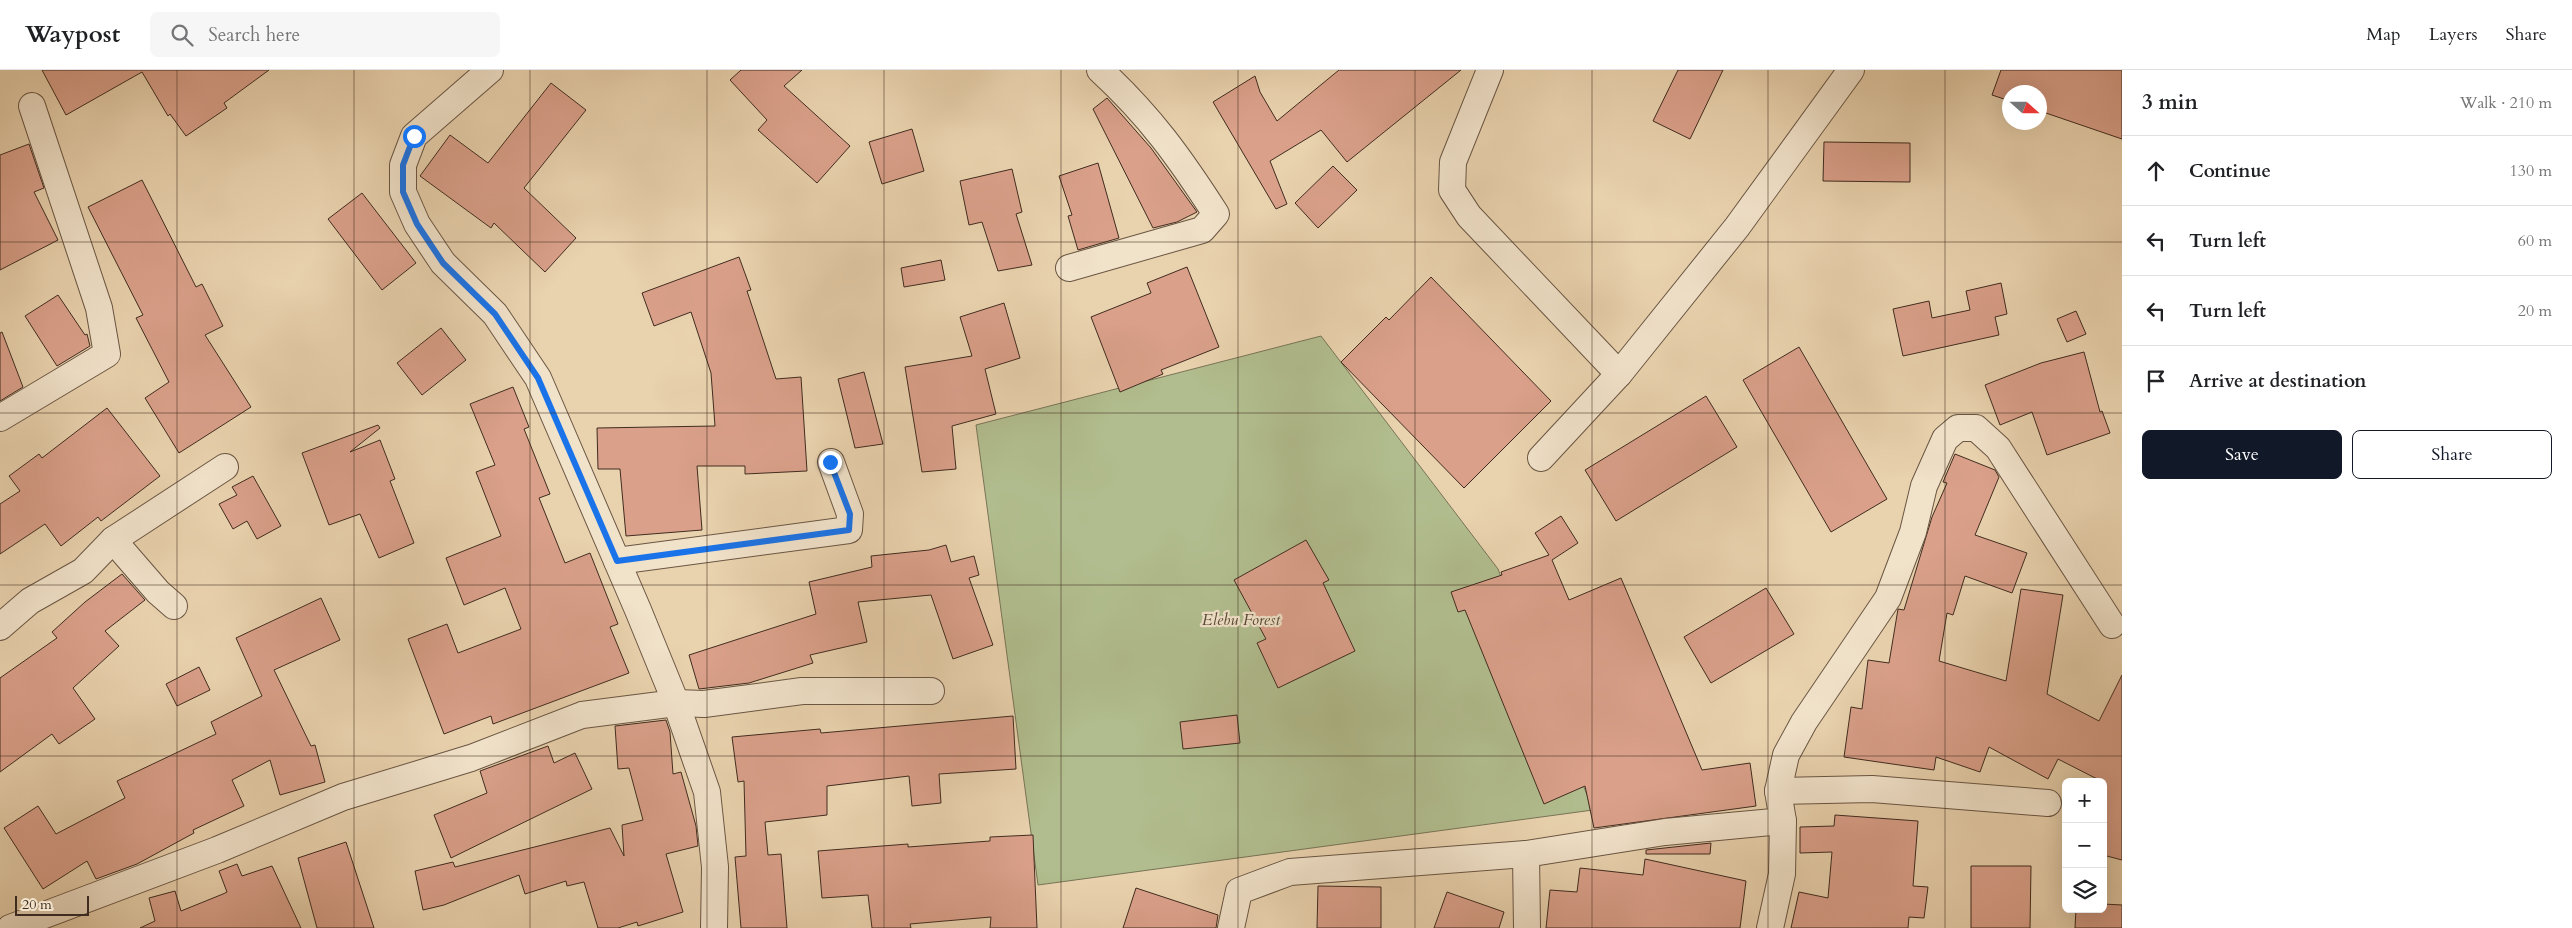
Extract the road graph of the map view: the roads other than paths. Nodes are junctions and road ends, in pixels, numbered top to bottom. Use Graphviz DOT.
graph roads {
  1 [pos="490,70"];
  2 [pos="1100,70"];
  3 [pos="1490,70"];
  4 [pos="1851,70"];
  5 [pos="32,106"];
  6 [pos="1069,268"];
  7 [pos="1620,374"];
  8 [pos="0,418"];
  9 [pos="1541,458"];
  10 [pos="830,462"];
  11 [pos="225,467"];
  12 [pos="113,540"];
  13 [pos="617,561"];
  14 [pos="174,606"];
  15 [pos="2112,626"];
  16 [pos="0,627"];
  17 [pos="931,691"];
  18 [pos="676,703"];
  19 [pos="1778,792"];
  20 [pos="2048,802"];
  21 [pos="1783,821"];
  22 [pos="1526,854"];
  23 [pos="10,928"];
  24 [pos="714,928"];
  25 [pos="1231,928"];
  26 [pos="1527,928"];
  27 [pos="1770,928"];
  1 -- 13 [label="street"];
  2 -- 6 [label="street"];
  3 -- 7 [label="street"];
  4 -- 7 [label="street"];
  5 -- 8 [label="street"];
  7 -- 9 [label="street"];
  10 -- 13 [label="street"];
  11 -- 12 [label="street"];
  12 -- 14 [label="street"];
  12 -- 16 [label="street"];
  13 -- 18 [label="street"];
  15 -- 19 [label="street"];
  17 -- 18 [label="street"];
  18 -- 23 [label="street"];
  18 -- 24 [label="street"];
  19 -- 20 [label="street"];
  19 -- 21 [label="street"];
  21 -- 22 [label="street"];
  21 -- 27 [label="street"];
  22 -- 25 [label="street"];
  22 -- 26 [label="street"];
}
